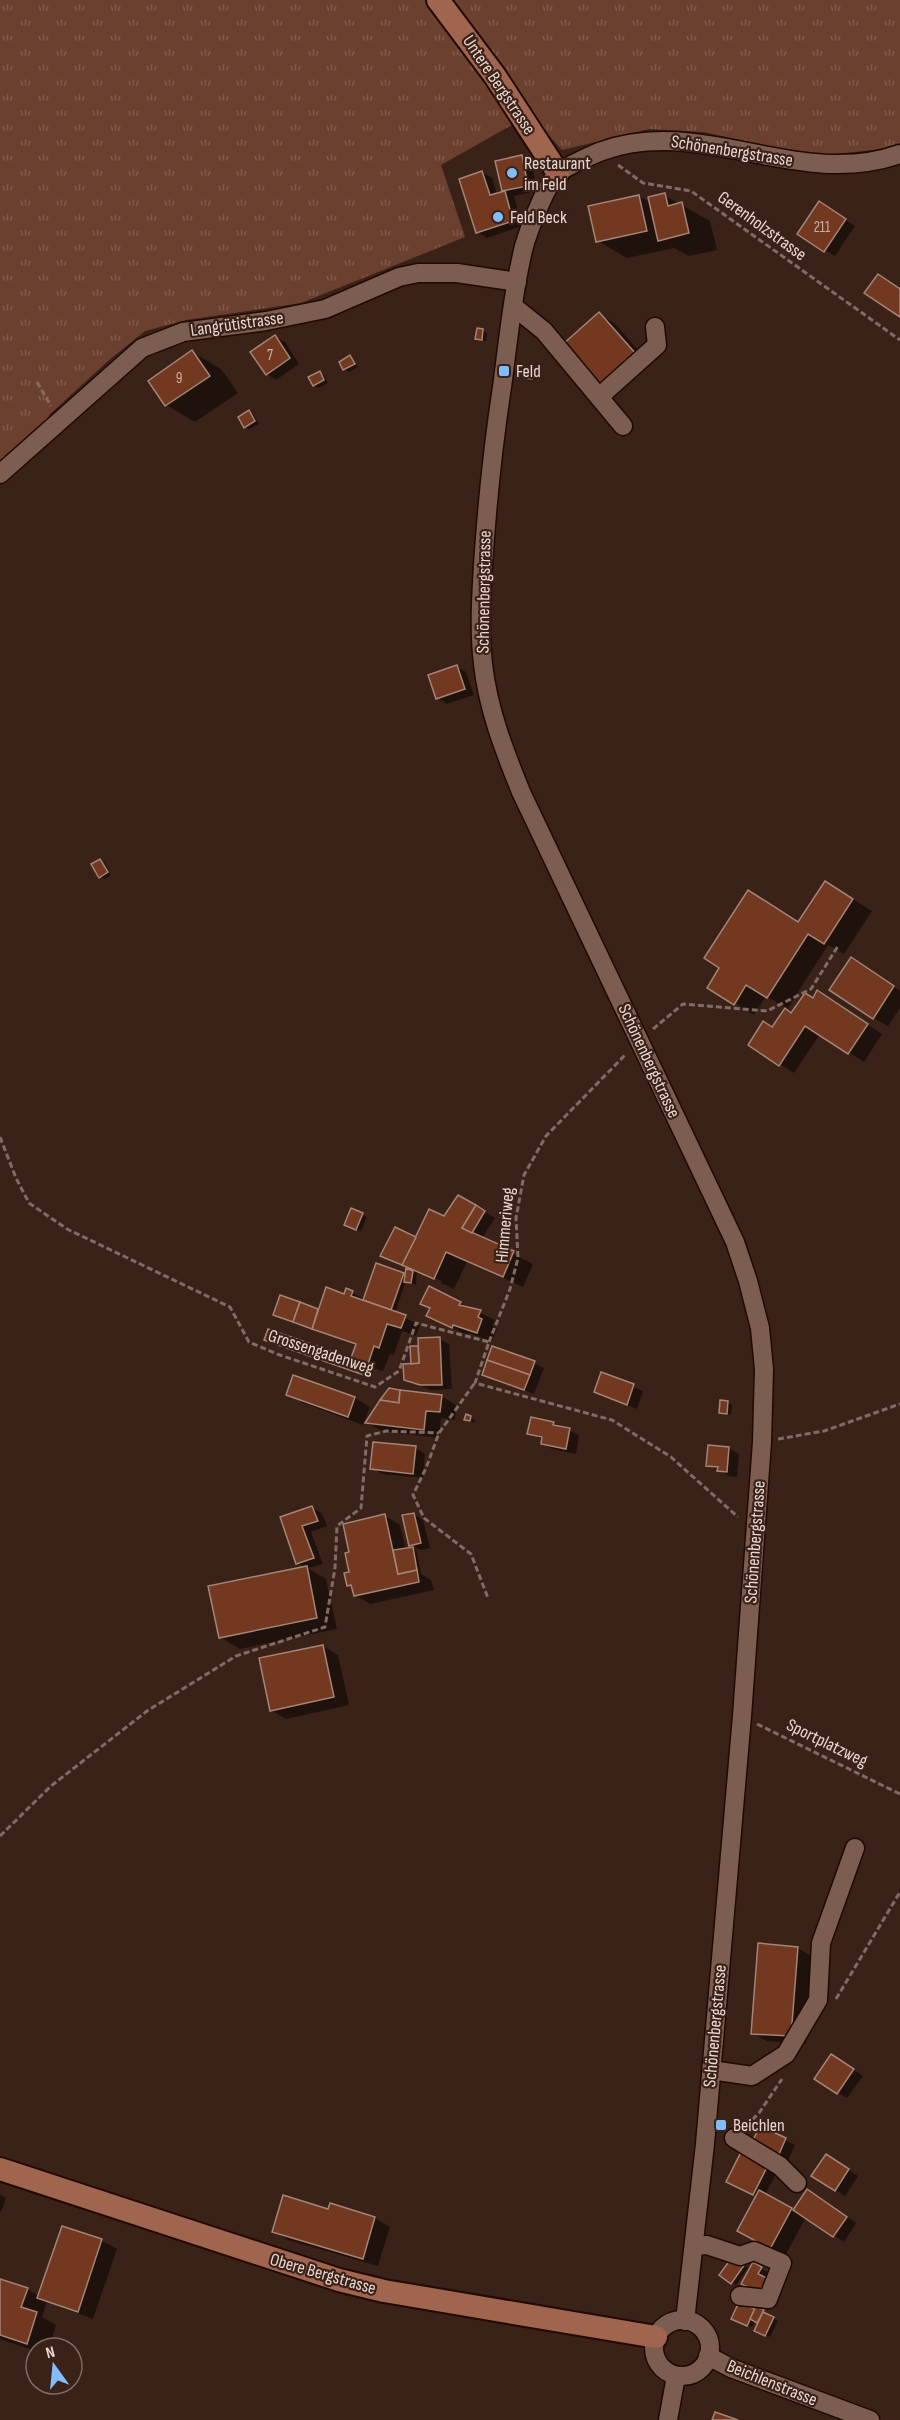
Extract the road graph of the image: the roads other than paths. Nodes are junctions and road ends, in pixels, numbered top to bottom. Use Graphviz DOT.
graph roads {
  1 [pos="438,0"];
  2 [pos="900,154"];
  3 [pos="558,173"];
  4 [pos="517,282"];
  5 [pos="513,306"];
  6 [pos="655,327"];
  7 [pos="599,397"];
  8 [pos="623,426"];
  9 [pos="0,474"];
  10 [pos="855,1848"];
  11 [pos="711,2070"];
  12 [pos="734,2138"];
  13 [pos="0,2169"];
  14 [pos="797,2183"];
  15 [pos="694,2246"];
  16 [pos="740,2295"];
  17 [pos="685,2321"];
  18 [pos="656,2337"];
  19 [pos="708,2356"];
  20 [pos="676,2376"];
  21 [pos="668,2420"];
  22 [pos="870,2420"];
  1 -- 3 [label="main road, Untere Bergstrasse"];
  2 -- 3 [label="street, Schönenbergstrasse"];
  3 -- 4 [label="street, Schönenbergstrasse"];
  4 -- 5 [label="street, Schönenbergstrasse"];
  4 -- 9 [label="street, Langrütistrasse"];
  5 -- 7 [label="street"];
  5 -- 11 [label="street, Schönenbergstrasse"];
  6 -- 7 [label="street"];
  7 -- 8 [label="street"];
  10 -- 11 [label="street"];
  11 -- 15 [label="street, Schönenbergstrasse"];
  12 -- 14 [label="street"];
  13 -- 18 [label="main road, Obere Bergstrasse"];
  15 -- 16 [label="street"];
  15 -- 17 [label="street, Schönenbergstrasse"];
  17 -- 18 [label="street"];
  17 -- 19 [label="street"];
  18 -- 20 [label="street"];
  19 -- 20 [label="street"];
  19 -- 22 [label="street, Beichlenstrasse"];
  20 -- 21 [label="street"];
}
